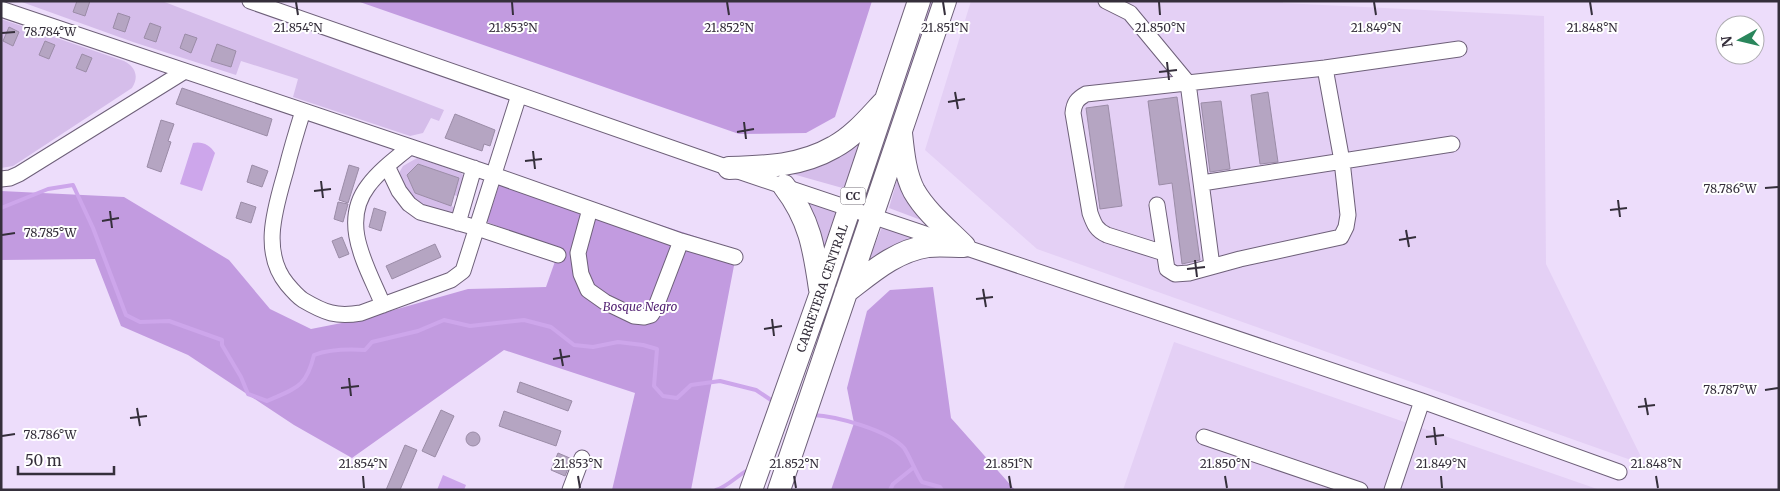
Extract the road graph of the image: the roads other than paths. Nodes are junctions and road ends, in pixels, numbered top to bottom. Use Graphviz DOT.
graph roads {
  1 [pos="250,1"];
  2 [pos="919,1"];
  3 [pos="945,1"];
  4 [pos="1106,1"];
  5 [pos="1,9"];
  6 [pos="1459,49"];
  7 [pos="1324,68"];
  8 [pos="185,71"];
  9 [pos="1188,83"];
  10 [pos="518,95"];
  11 [pos="887,99"];
  12 [pos="302,111"];
  13 [pos="900,130"];
  14 [pos="1452,144"];
  15 [pos="410,147"];
  16 [pos="1342,161"];
  17 [pos="387,166"];
  18 [pos="474,168"];
  19 [pos="729,168"];
  20 [pos="494,175"];
  21 [pos="1,179"];
  22 [pos="1202,183"];
  23 [pos="784,186"];
  24 [pos="1157,205"];
  25 [pos="849,208"];
  26 [pos="590,209"];
  27 [pos="872,215"];
  28 [pos="458,222"];
  29 [pos="477,228"];
  30 [pos="681,241"];
  31 [pos="964,246"];
  32 [pos="1164,253"];
  33 [pos="558,255"];
  34 [pos="736,258"];
  35 [pos="1212,266"];
  36 [pos="846,292"];
  37 [pos="821,293"];
  38 [pos="384,304"];
  39 [pos="1422,401"];
  40 [pos="1204,437"];
  41 [pos="582,458"];
  42 [pos="1619,472"];
  43 [pos="570,490"];
  44 [pos="751,490"];
  45 [pos="779,490"];
  46 [pos="1360,490"];
  47 [pos="1392,490"];
  1 -- 10 [label="street"];
  2 -- 11 [label="highway, CARRETERA CENTRAL / CC"];
  3 -- 13 [label="highway, CARRETERA CENTRAL / CC"];
  4 -- 9 [label="street"];
  5 -- 8 [label="street"];
  6 -- 7 [label="street"];
  7 -- 9 [label="street"];
  7 -- 16 [label="street"];
  8 -- 12 [label="street"];
  8 -- 21 [label="street"];
  9 -- 22 [label="street"];
  9 -- 32 [label="street"];
  10 -- 19 [label="street"];
  10 -- 20 [label="street"];
  11 -- 19 [label="highway"];
  11 -- 25 [label="highway, CARRETERA CENTRAL / CC"];
  12 -- 15 [label="street"];
  12 -- 38 [label="street"];
  13 -- 27 [label="highway, CARRETERA CENTRAL / CC"];
  13 -- 31 [label="highway"];
  14 -- 16 [label="street"];
  15 -- 17 [label="street"];
  15 -- 18 [label="street"];
  16 -- 22 [label="street"];
  16 -- 35 [label="street"];
  17 -- 28 [label="street"];
  17 -- 38 [label="street"];
  18 -- 20 [label="street"];
  18 -- 28 [label="street"];
  19 -- 23 [label="street"];
  20 -- 26 [label="street"];
  20 -- 29 [label="street"];
  22 -- 35 [label="street"];
  23 -- 25 [label="street"];
  23 -- 37 [label="highway"];
  24 -- 32 [label="street"];
  25 -- 27 [label="street"];
  25 -- 37 [label="highway, CARRETERA CENTRAL / CC"];
  26 -- 30 [label="street"];
  26 -- 30 [label="street"];
  27 -- 31 [label="street"];
  27 -- 36 [label="highway, CARRETERA CENTRAL / CC"];
  28 -- 29 [label="street"];
  29 -- 33 [label="street"];
  29 -- 38 [label="street"];
  30 -- 34 [label="street"];
  31 -- 36 [label="highway"];
  31 -- 39 [label="street"];
  32 -- 35 [label="street"];
  36 -- 45 [label="highway, CARRETERA CENTRAL / CC"];
  37 -- 44 [label="highway, CARRETERA CENTRAL / CC"];
  39 -- 42 [label="street"];
  39 -- 47 [label="street"];
  40 -- 46 [label="street"];
  41 -- 43 [label="street"];
}
